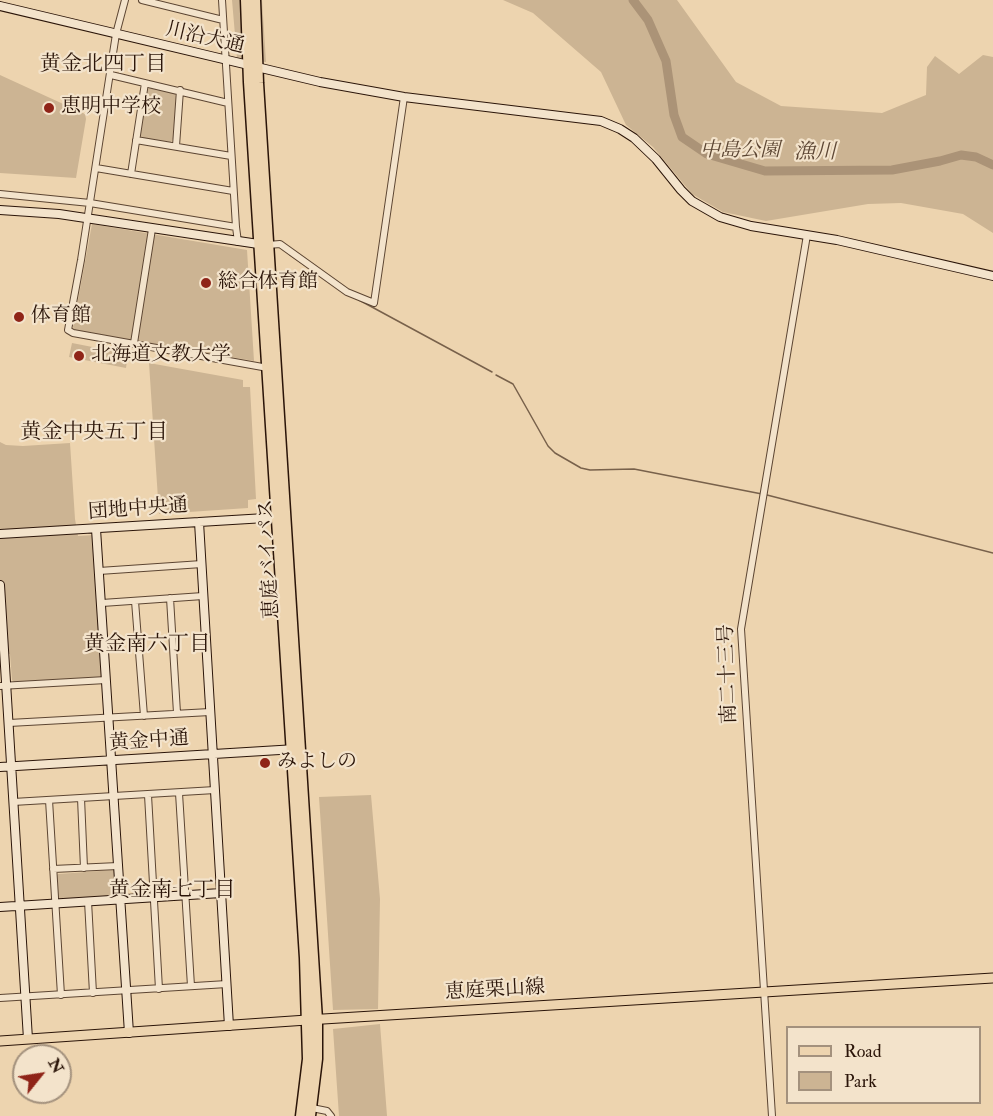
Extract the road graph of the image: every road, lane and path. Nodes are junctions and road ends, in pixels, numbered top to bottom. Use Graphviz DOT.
graph roads {
  1 [pos="125,0"];
  2 [pos="142,0"];
  3 [pos="222,0"];
  4 [pos="246,0"];
  5 [pos="255,0"];
  6 [pos="0,6"];
  7 [pos="223,20"];
  8 [pos="116,34"];
  9 [pos="225,61"];
  10 [pos="253,67"];
  11 [pos="111,75"];
  12 [pos="145,82"];
  13 [pos="180,90"];
  14 [pos="404,97"];
  15 [pos="228,103"];
  16 [pos="136,140"];
  17 [pos="176,146"];
  18 [pos="231,156"];
  19 [pos="96,168"];
  20 [pos="131,174"];
  21 [pos="233,191"];
  22 [pos="0,194"];
  23 [pos="90,202"];
  24 [pos="0,210"];
  25 [pos="87,219"];
  26 [pos="236,227"];
  27 [pos="152,229"];
  28 [pos="807,235"];
  29 [pos="238,242"];
  30 [pos="264,245"];
  31 [pos="993,276"];
  32 [pos="134,344"];
  33 [pos="269,369"];
  34 [pos="282,517"];
  35 [pos="199,522"];
  36 [pos="96,529"];
  37 [pos="0,534"];
  38 [pos="202,564"];
  39 [pos="99,571"];
  40 [pos="0,585"];
  41 [pos="203,596"];
  42 [pos="170,598"];
  43 [pos="135,601"];
  44 [pos="102,603"];
  45 [pos="106,680"];
  46 [pos="3,685"];
  47 [pos="210,712"];
  48 [pos="177,713"];
  49 [pos="144,716"];
  50 [pos="110,718"];
  51 [pos="9,723"];
  52 [pos="296,749"];
  53 [pos="213,754"];
  54 [pos="112,760"];
  55 [pos="0,767"];
  56 [pos="11,767"];
  57 [pos="215,790"];
  58 [pos="179,793"];
  59 [pos="148,795"];
  60 [pos="114,797"];
  61 [pos="81,798"];
  62 [pos="49,800"];
  63 [pos="14,802"];
  64 [pos="118,866"];
  65 [pos="84,868"];
  66 [pos="53,869"];
  67 [pos="221,892"];
  68 [pos="186,895"];
  69 [pos="153,896"];
  70 [pos="120,899"];
  71 [pos="88,901"];
  72 [pos="55,903"];
  73 [pos="20,906"];
  74 [pos="0,907"];
  75 [pos="993,978"];
  76 [pos="227,984"];
  77 [pos="191,986"];
  78 [pos="159,989"];
  79 [pos="126,991"];
  80 [pos="93,993"];
  81 [pos="764,993"];
  82 [pos="61,995"];
  83 [pos="26,996"];
  84 [pos="0,998"];
  85 [pos="312,1020"];
  86 [pos="230,1026"];
  87 [pos="129,1033"];
  88 [pos="28,1039"];
  89 [pos="0,1041"];
  90 [pos="311,1112"];
  91 [pos="301,1116"];
  92 [pos="331,1116"];
  93 [pos="772,1116"];
  1 -- 8 [label="street"];
  2 -- 7 [label="street"];
  3 -- 7 [label="street"];
  4 -- 10 [label="highway, 恵庭バイパス"];
  5 -- 10 [label="highway, 恵庭バイパス"];
  6 -- 8 [label="street, 川沿大通"];
  7 -- 9 [label="street"];
  8 -- 9 [label="street, 川沿大通"];
  8 -- 11 [label="street"];
  9 -- 10 [label="street, 川沿大通"];
  9 -- 15 [label="street"];
  10 -- 14 [label="street, 川沿大通"];
  10 -- 30 [label="highway, 恵庭バイパス"];
  11 -- 12 [label="street"];
  11 -- 19 [label="street"];
  12 -- 13 [label="street"];
  12 -- 16 [label="street"];
  13 -- 15 [label="street"];
  13 -- 17 [label="street"];
  14 -- 28 [label="street, 川沿大通"];
  14 -- 30 [label="street"];
  15 -- 18 [label="street"];
  16 -- 17 [label="street"];
  16 -- 20 [label="street"];
  17 -- 18 [label="street"];
  18 -- 21 [label="street"];
  19 -- 20 [label="street"];
  19 -- 23 [label="street"];
  20 -- 21 [label="street"];
  21 -- 26 [label="street"];
  22 -- 23 [label="street"];
  23 -- 25 [label="street"];
  23 -- 26 [label="street"];
  24 -- 25 [label="street"];
  25 -- 27 [label="street"];
  25 -- 32 [label="street"];
  26 -- 29 [label="street"];
  27 -- 29 [label="street"];
  27 -- 32 [label="street"];
  28 -- 31 [label="street, 川沿大通"];
  28 -- 81 [label="street, 南二十三号"];
  29 -- 30 [label="street"];
  30 -- 33 [label="highway, 恵庭バイパス"];
  30 -- 34 [label="highway, 恵庭バイパス"];
  32 -- 33 [label="street"];
  33 -- 34 [label="highway, 恵庭バイパス"];
  34 -- 35 [label="street, 団地中央通"];
  34 -- 52 [label="highway, 恵庭バイパス"];
  35 -- 36 [label="street, 団地中央通"];
  35 -- 38 [label="street"];
  36 -- 37 [label="street, 団地中央通"];
  36 -- 39 [label="street"];
  38 -- 39 [label="street"];
  38 -- 41 [label="street"];
  39 -- 44 [label="street"];
  40 -- 46 [label="street"];
  41 -- 42 [label="street"];
  41 -- 47 [label="street"];
  42 -- 43 [label="street"];
  42 -- 48 [label="street"];
  43 -- 44 [label="street"];
  43 -- 49 [label="street"];
  44 -- 45 [label="street"];
  45 -- 46 [label="street"];
  45 -- 50 [label="street"];
  46 -- 51 [label="street"];
  47 -- 48 [label="street"];
  47 -- 53 [label="street"];
  48 -- 49 [label="street"];
  49 -- 50 [label="street"];
  50 -- 51 [label="street"];
  50 -- 54 [label="street"];
  51 -- 56 [label="street"];
  52 -- 53 [label="street, 黄金中通"];
  52 -- 85 [label="highway, 恵庭バイパス"];
  53 -- 54 [label="street, 黄金中通"];
  53 -- 57 [label="street"];
  54 -- 56 [label="street, 黄金中通"];
  54 -- 60 [label="street"];
  55 -- 56 [label="street, 黄金中通"];
  56 -- 63 [label="street"];
  57 -- 58 [label="street"];
  57 -- 67 [label="street"];
  58 -- 59 [label="street"];
  58 -- 68 [label="street"];
  59 -- 60 [label="street"];
  59 -- 69 [label="street"];
  60 -- 61 [label="street"];
  60 -- 64 [label="street"];
  61 -- 62 [label="street"];
  61 -- 65 [label="street"];
  62 -- 63 [label="street"];
  62 -- 66 [label="street"];
  63 -- 73 [label="street"];
  64 -- 65 [label="street"];
  64 -- 70 [label="street"];
  65 -- 66 [label="street"];
  66 -- 72 [label="street"];
  67 -- 68 [label="street"];
  67 -- 76 [label="street"];
  68 -- 69 [label="street"];
  68 -- 77 [label="street"];
  69 -- 70 [label="street"];
  69 -- 78 [label="street"];
  70 -- 71 [label="street"];
  70 -- 79 [label="street"];
  71 -- 72 [label="street"];
  71 -- 80 [label="street"];
  72 -- 73 [label="street"];
  72 -- 82 [label="street"];
  73 -- 74 [label="street"];
  73 -- 83 [label="street"];
  75 -- 81 [label="main road, 恵庭栗山線"];
  76 -- 77 [label="street"];
  76 -- 86 [label="street"];
  77 -- 78 [label="street"];
  78 -- 79 [label="street"];
  79 -- 80 [label="street"];
  79 -- 87 [label="street"];
  80 -- 82 [label="street"];
  81 -- 85 [label="main road, 恵庭栗山線"];
  81 -- 93 [label="street, 南二十三号"];
  82 -- 83 [label="street"];
  83 -- 84 [label="street"];
  83 -- 88 [label="street"];
  85 -- 86 [label="main road, 恵庭栗山線"];
  85 -- 90 [label="highway, 恵庭バイパス"];
  85 -- 91 [label="highway, 恵庭バイパス"];
  86 -- 87 [label="main road, 恵庭栗山線"];
  87 -- 88 [label="main road, 恵庭栗山線"];
  88 -- 89 [label="main road, 恵庭栗山線"];
  90 -- 92 [label="street"];
}
